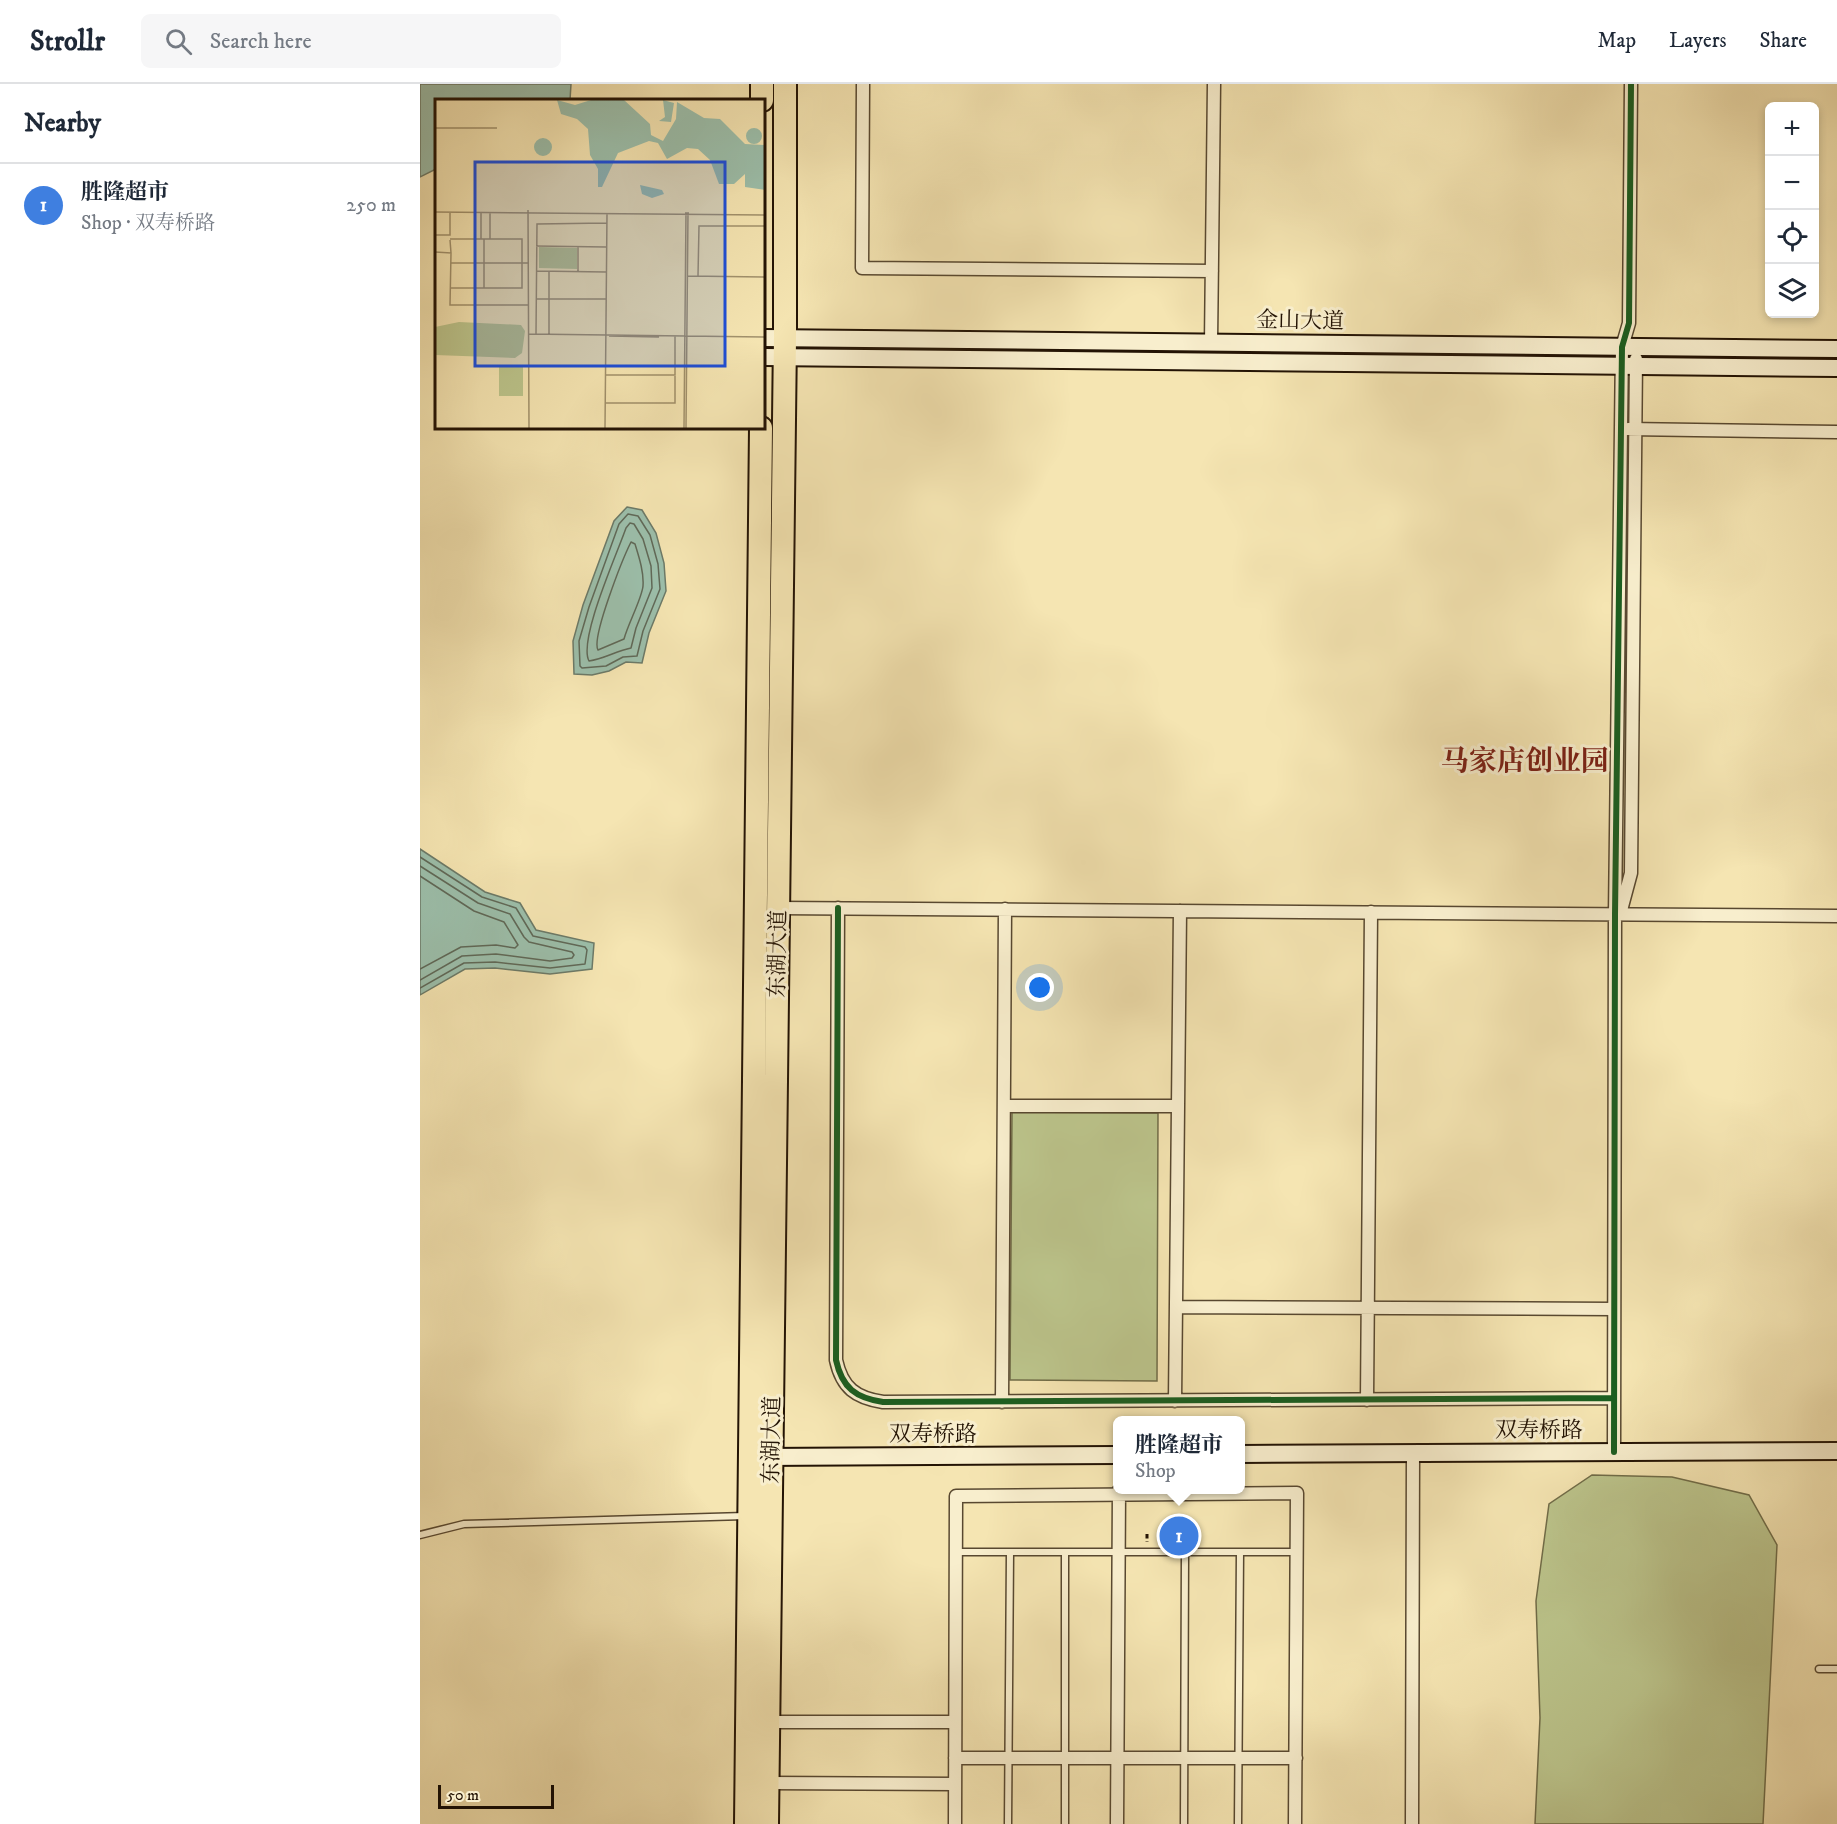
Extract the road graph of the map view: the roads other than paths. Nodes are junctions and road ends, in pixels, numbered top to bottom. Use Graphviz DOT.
graph roads {
  1 [pos="785,84"];
  2 [pos="863,84"];
  3 [pos="1214,84"];
  4 [pos="1631,84"];
  5 [pos="1212,271"];
  6 [pos="1211,343"];
  7 [pos="1628,347"];
  8 [pos="774,348"];
  9 [pos="1837,350"];
  10 [pos="1629,366"];
  11 [pos="1837,368"];
  12 [pos="761,429"];
  13 [pos="1621,429"];
  14 [pos="1635,429"];
  15 [pos="1837,432"];
  16 [pos="778,908"];
  17 [pos="838,908"];
  18 [pos="1005,909"];
  19 [pos="1180,911"];
  20 [pos="1371,912"];
  21 [pos="1617,914"];
  22 [pos="1837,916"];
  23 [pos="1004,1106"];
  24 [pos="1178,1106"];
  25 [pos="1176,1307"];
  26 [pos="1368,1308"];
  27 [pos="1614,1309"];
  28 [pos="1614,1398"];
  29 [pos="1368,1400"];
  30 [pos="1175,1401"];
  31 [pos="1002,1402"];
  32 [pos="1837,1451"];
  33 [pos="1614,1452"];
  34 [pos="1413,1453"];
  35 [pos="1245,1454"];
  36 [pos="1113,1455"];
  37 [pos="761,1457"];
  38 [pos="1113,1492"];
  39 [pos="1245,1493"];
  40 [pos="1119,1494"];
  41 [pos="749,1516"];
  42 [pos="420,1534"];
  43 [pos="956,1552"];
  44 [pos="1010,1552"];
  45 [pos="1065,1552"];
  46 [pos="1119,1552"];
  47 [pos="1185,1552"];
  48 [pos="1240,1552"];
  49 [pos="1296,1552"];
  50 [pos="1819,1669"];
  51 [pos="1837,1669"];
  52 [pos="768,1722"];
  53 [pos="955,1722"];
  54 [pos="955,1758"];
  55 [pos="1008,1758"];
  56 [pos="1065,1758"];
  57 [pos="1118,1758"];
  58 [pos="1184,1758"];
  59 [pos="1239,1758"];
  60 [pos="1296,1758"];
  61 [pos="768,1783"];
  62 [pos="955,1784"];
  63 [pos="746,1824"];
  64 [pos="767,1824"];
  65 [pos="955,1824"];
  66 [pos="1008,1824"];
  67 [pos="1065,1824"];
  68 [pos="1117,1824"];
  69 [pos="1184,1824"];
  70 [pos="1239,1824"];
  71 [pos="1296,1824"];
  72 [pos="1412,1824"];
  1 -- 8 [label="highway, 东湖大道"];
  2 -- 5 [label="street"];
  3 -- 5 [label="street"];
  4 -- 7 [label="street"];
  5 -- 6 [label="street"];
  6 -- 7 [label="street, 金山大道"];
  6 -- 8 [label="street, 金山大道"];
  7 -- 9 [label="street, 金山大道"];
  7 -- 10 [label="street"];
  8 -- 10 [label="street, 金山大道"];
  8 -- 16 [label="highway, 东湖大道"];
  10 -- 11 [label="street, 金山大道"];
  10 -- 13 [label="street"];
  10 -- 14 [label="street"];
  12 -- 37 [label="highway, 东湖大道"];
  13 -- 14 [label="street"];
  13 -- 21 [label="street"];
  14 -- 15 [label="street"];
  14 -- 21 [label="street"];
  16 -- 17 [label="street"];
  16 -- 37 [label="highway, 东湖大道"];
  17 -- 18 [label="street"];
  17 -- 31 [label="street"];
  18 -- 19 [label="street"];
  18 -- 23 [label="street"];
  19 -- 20 [label="street"];
  19 -- 24 [label="street"];
  20 -- 21 [label="street"];
  20 -- 26 [label="street"];
  21 -- 22 [label="street"];
  21 -- 27 [label="street"];
  23 -- 24 [label="street"];
  23 -- 31 [label="street"];
  24 -- 25 [label="street"];
  25 -- 26 [label="street"];
  25 -- 30 [label="street"];
  26 -- 27 [label="street"];
  26 -- 29 [label="street"];
  27 -- 28 [label="street"];
  28 -- 29 [label="street"];
  28 -- 33 [label="street"];
  29 -- 30 [label="street"];
  30 -- 31 [label="street"];
  32 -- 33 [label="street, 双寿桥路"];
  33 -- 34 [label="street, 双寿桥路"];
  34 -- 35 [label="street, 双寿桥路"];
  34 -- 72 [label="street"];
  36 -- 37 [label="street, 双寿桥路"];
  37 -- 41 [label="highway, 东湖大道"];
  37 -- 52 [label="highway, 东湖大道"];
  38 -- 43 [label="street"];
  39 -- 49 [label="street"];
  40 -- 46 [label="street"];
  41 -- 42 [label="lane"];
  41 -- 63 [label="highway, 东湖大道"];
  43 -- 44 [label="lane"];
  43 -- 53 [label="street"];
  44 -- 45 [label="lane"];
  44 -- 55 [label="lane"];
  45 -- 46 [label="lane"];
  45 -- 56 [label="lane"];
  46 -- 47 [label="lane"];
  46 -- 57 [label="street"];
  47 -- 48 [label="lane"];
  47 -- 58 [label="lane"];
  48 -- 49 [label="lane"];
  48 -- 59 [label="lane"];
  49 -- 60 [label="street"];
  50 -- 51 [label="lane"];
  52 -- 53 [label="street"];
  52 -- 61 [label="highway, 东湖大道"];
  53 -- 54 [label="street"];
  54 -- 55 [label="street"];
  54 -- 62 [label="street"];
  55 -- 56 [label="street"];
  55 -- 66 [label="lane"];
  56 -- 57 [label="street"];
  56 -- 67 [label="lane"];
  57 -- 58 [label="street"];
  57 -- 68 [label="street"];
  58 -- 59 [label="street"];
  58 -- 69 [label="lane"];
  59 -- 60 [label="street"];
  59 -- 70 [label="lane"];
  60 -- 71 [label="street"];
  61 -- 62 [label="street"];
  61 -- 64 [label="highway, 东湖大道"];
  62 -- 65 [label="street"];
}
